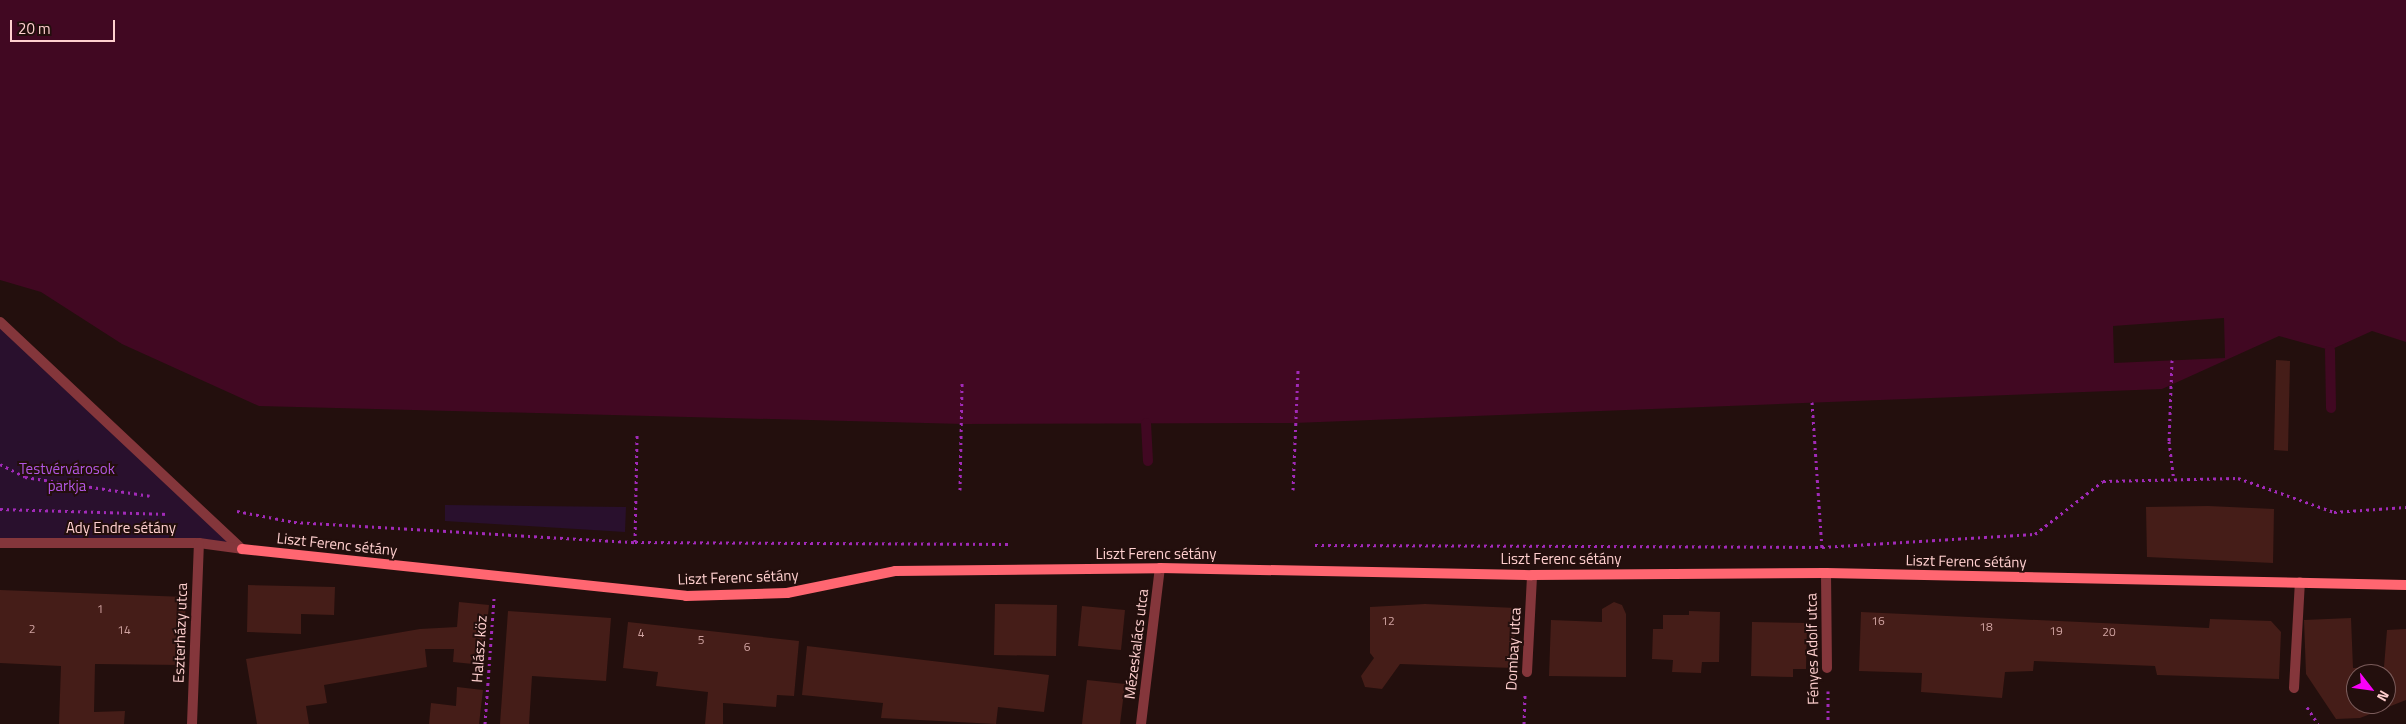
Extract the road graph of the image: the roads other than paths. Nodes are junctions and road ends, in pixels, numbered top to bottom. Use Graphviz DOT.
graph roads {
  1 [pos="0,322"];
  2 [pos="0,542"];
  3 [pos="200,543"];
  4 [pos="242,549"];
  5 [pos="1160,568"];
  6 [pos="1826,573"];
  7 [pos="1532,575"];
  8 [pos="2300,582"];
  9 [pos="2406,585"];
  10 [pos="1827,668"];
  11 [pos="1527,672"];
  12 [pos="2294,688"];
  13 [pos="192,724"];
  14 [pos="1141,724"];
  1 -- 4 [label="street"];
  2 -- 3 [label="street, Ady Endre sétány"];
  3 -- 4 [label="street, Ady Endre sétány"];
  3 -- 13 [label="street, Eszterházy utca"];
  4 -- 5 [label="street, Liszt Ferenc sétány"];
  5 -- 7 [label="street, Liszt Ferenc sétány"];
  5 -- 14 [label="street, Mézeskalács utca"];
  6 -- 7 [label="street, Liszt Ferenc sétány"];
  6 -- 8 [label="street, Liszt Ferenc sétány"];
  6 -- 10 [label="street, Fényes Adolf utca"];
  7 -- 11 [label="street, Dombay utca"];
  8 -- 9 [label="street, Liszt Ferenc sétány"];
  8 -- 12 [label="street"];
}
